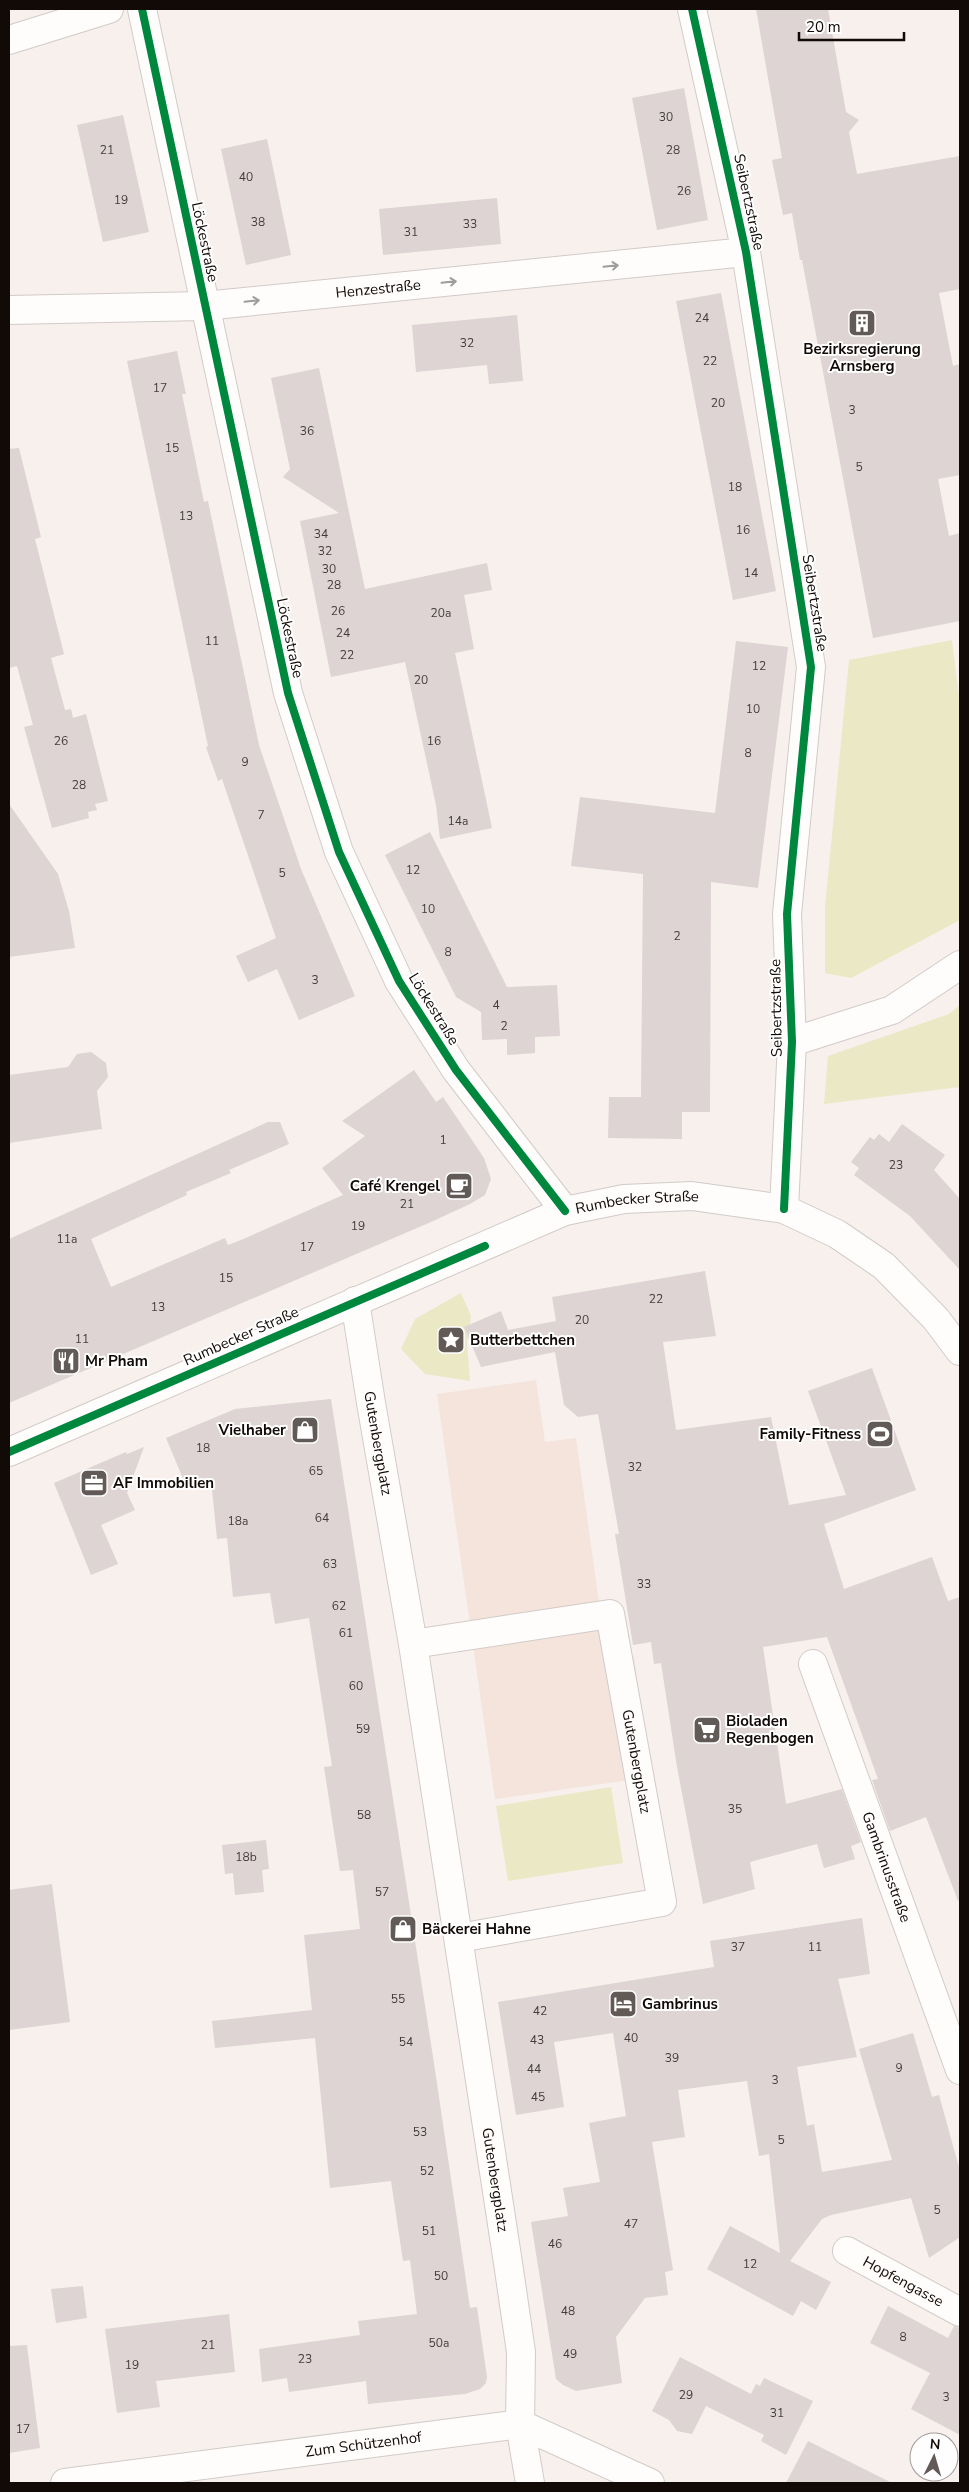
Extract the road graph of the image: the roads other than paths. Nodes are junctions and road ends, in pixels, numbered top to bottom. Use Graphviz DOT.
graph roads {
  1 [pos="110,9"];
  2 [pos="142,9"];
  3 [pos="692,9"];
  4 [pos="9,40"];
  5 [pos="746,252"];
  6 [pos="204,306"];
  7 [pos="9,310"];
  8 [pos="960,965"];
  9 [pos="792,1042"];
  10 [pos="784,1209"];
  11 [pos="565,1211"];
  12 [pos="355,1301"];
  13 [pos="960,1351"];
  14 [pos="9,1452"];
  15 [pos="414,1644"];
  16 [pos="813,1664"];
  17 [pos="459,1938"];
  18 [pos="960,2070"];
  19 [pos="846,2251"];
  20 [pos="960,2312"];
  21 [pos="520,2424"];
  22 [pos="65,2483"];
  23 [pos="530,2483"];
  24 [pos="650,2483"];
  1 -- 4 [label="street"];
  2 -- 6 [label="street, Löckestraße"];
  3 -- 5 [label="street, Seibertzstraße"];
  6 -- 5 [label="street, Henzestraße, one-way"];
  5 -- 9 [label="street, Seibertzstraße"];
  6 -- 7 [label="street, Henzestraße"];
  6 -- 11 [label="street, Löckestraße"];
  8 -- 9 [label="street"];
  9 -- 10 [label="street, Seibertzstraße"];
  10 -- 11 [label="street, Rumbecker Straße"];
  10 -- 13 [label="street, Rumbecker Straße"];
  11 -- 12 [label="street, Rumbecker Straße"];
  12 -- 14 [label="street, Rumbecker Straße"];
  12 -- 15 [label="street, Gutenbergplatz"];
  15 -- 17 [label="street, Gutenbergplatz"];
  15 -- 17 [label="street, Gutenbergplatz"];
  16 -- 18 [label="street, Gambrinusstraße"];
  17 -- 21 [label="street, Gutenbergplatz"];
  19 -- 20 [label="street, Hopfengasse"];
  21 -- 22 [label="street, Zum Schützenhof"];
  21 -- 23 [label="street, Gutenbergplatz"];
  21 -- 24 [label="street"];
}
